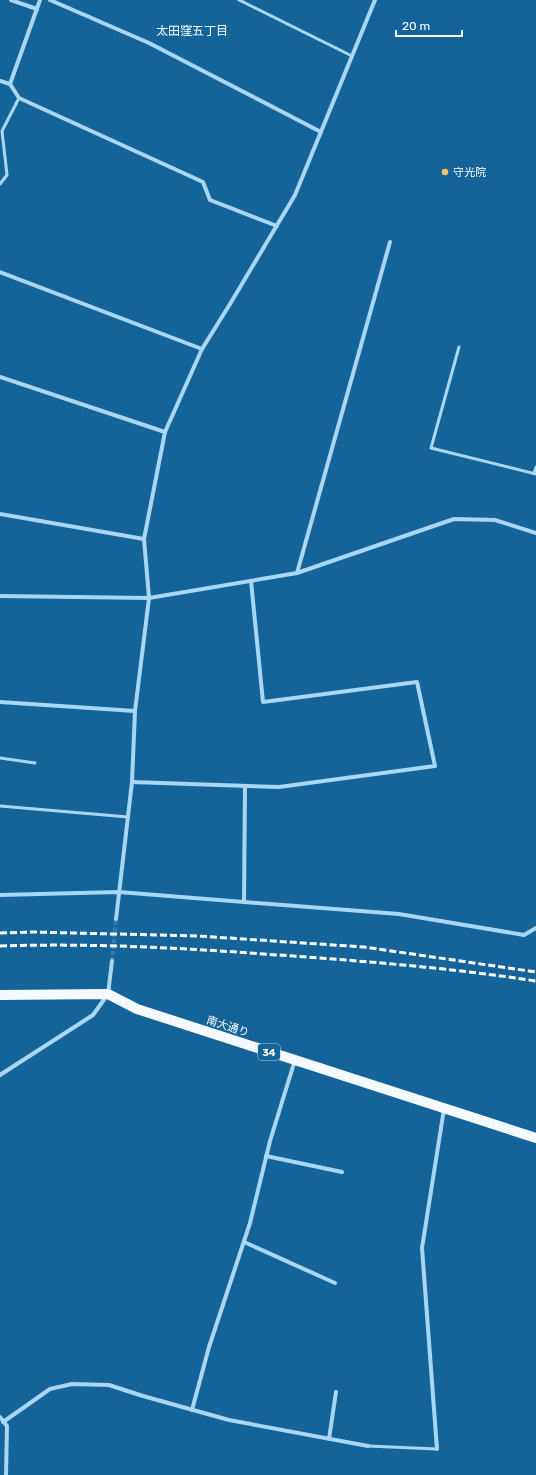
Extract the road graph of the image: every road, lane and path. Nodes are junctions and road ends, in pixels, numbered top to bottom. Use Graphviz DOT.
graph roads {
  1 [pos="11,0"];
  2 [pos="40,0"];
  3 [pos="50,0"];
  4 [pos="239,0"];
  5 [pos="375,0"];
  6 [pos="37,9"];
  7 [pos="352,56"];
  8 [pos="0,81"];
  9 [pos="10,84"];
  10 [pos="19,98"];
  11 [pos="321,132"];
  12 [pos="0,184"];
  13 [pos="276,226"];
  14 [pos="390,242"];
  15 [pos="0,272"];
  16 [pos="460,348"];
  17 [pos="202,349"];
  18 [pos="0,377"];
  19 [pos="166,432"];
  20 [pos="536,467"];
  21 [pos="535,473"];
  22 [pos="0,514"];
  23 [pos="536,533"];
  24 [pos="144,540"];
  25 [pos="297,573"];
  26 [pos="251,581"];
  27 [pos="0,596"];
  28 [pos="149,598"];
  29 [pos="0,702"];
  30 [pos="135,711"];
  31 [pos="0,758"];
  32 [pos="35,763"];
  33 [pos="132,782"];
  34 [pos="245,786"];
  35 [pos="0,806"];
  36 [pos="128,817"];
  37 [pos="119,892"];
  38 [pos="0,895"];
  39 [pos="244,902"];
  40 [pos="116,919"];
  41 [pos="536,928"];
  42 [pos="112,961"];
  43 [pos="108,994"];
  44 [pos="0,995"];
  45 [pos="295,1060"];
  46 [pos="0,1075"];
  47 [pos="444,1109"];
  48 [pos="536,1138"];
  49 [pos="266,1156"];
  50 [pos="342,1172"];
  51 [pos="244,1242"];
  52 [pos="335,1283"];
  53 [pos="336,1392"];
  54 [pos="192,1410"];
  55 [pos="0,1417"];
  56 [pos="3,1422"];
  57 [pos="329,1439"];
  58 [pos="368,1446"];
  59 [pos="437,1449"];
  60 [pos="6,1468"];
  61 [pos="0,1469"];
  62 [pos="6,1475"];
  1 -- 6 [label="street"];
  2 -- 6 [label="street"];
  3 -- 11 [label="street"];
  4 -- 7 [label="lane"];
  5 -- 7 [label="street"];
  6 -- 9 [label="street"];
  7 -- 11 [label="street"];
  8 -- 9 [label="street"];
  9 -- 10 [label="street"];
  10 -- 12 [label="lane"];
  10 -- 13 [label="street"];
  11 -- 13 [label="street"];
  13 -- 17 [label="street"];
  14 -- 25 [label="street"];
  15 -- 17 [label="street"];
  16 -- 21 [label="lane"];
  17 -- 19 [label="street"];
  18 -- 19 [label="street"];
  19 -- 24 [label="street"];
  20 -- 21 [label="lane"];
  22 -- 24 [label="street"];
  23 -- 25 [label="street"];
  24 -- 28 [label="street"];
  25 -- 26 [label="street"];
  26 -- 28 [label="street"];
  26 -- 34 [label="street"];
  27 -- 28 [label="street"];
  28 -- 30 [label="street"];
  29 -- 30 [label="street"];
  30 -- 33 [label="street"];
  31 -- 32 [label="lane"];
  33 -- 34 [label="street"];
  33 -- 36 [label="street"];
  34 -- 39 [label="street"];
  35 -- 36 [label="lane"];
  36 -- 37 [label="street"];
  37 -- 38 [label="street"];
  37 -- 39 [label="street"];
  37 -- 40 [label="street"];
  39 -- 41 [label="street"];
  42 -- 43 [label="street"];
  43 -- 44 [label="main road, 南大通り / 34"];
  43 -- 45 [label="main road, 南大通り / 34"];
  43 -- 46 [label="street"];
  45 -- 47 [label="main road, 南大通り / 34"];
  45 -- 49 [label="street"];
  47 -- 48 [label="main road, 南大通り / 34"];
  47 -- 59 [label="street"];
  49 -- 50 [label="street"];
  49 -- 51 [label="street"];
  51 -- 52 [label="street"];
  51 -- 54 [label="street"];
  53 -- 57 [label="street"];
  54 -- 56 [label="street"];
  54 -- 57 [label="street"];
  55 -- 56 [label="street"];
  56 -- 60 [label="street"];
  57 -- 58 [label="street"];
  58 -- 59 [label="lane"];
  60 -- 61 [label="street"];
  60 -- 62 [label="street"];
}
